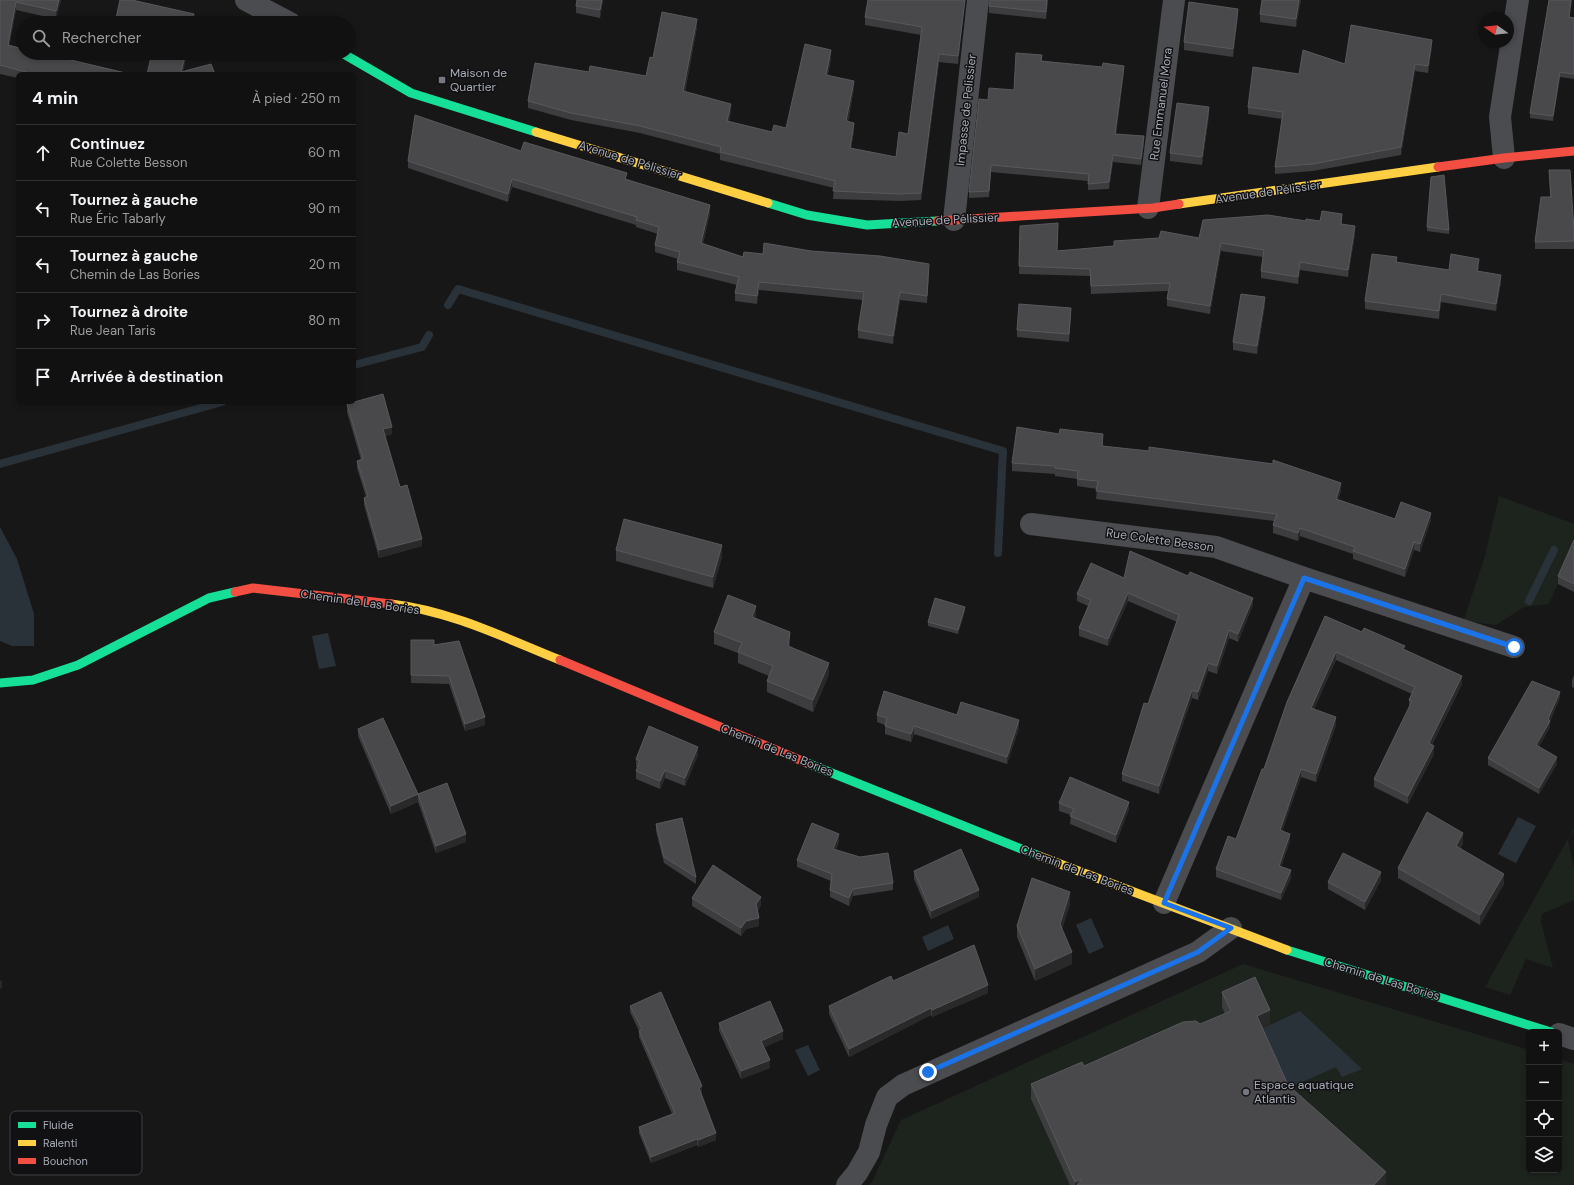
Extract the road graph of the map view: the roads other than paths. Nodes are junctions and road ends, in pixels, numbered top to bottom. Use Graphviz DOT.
graph roads {
  1 [pos="246,0"];
  2 [pos="978,0"];
  3 [pos="1174,0"];
  4 [pos="1518,0"];
  5 [pos="277,16"];
  6 [pos="354,60"];
  7 [pos="1574,152"];
  8 [pos="1504,158"];
  9 [pos="1148,208"];
  10 [pos="954,220"];
  11 [pos="1031,524"];
  12 [pos="1304,578"];
  13 [pos="1514,647"];
  14 [pos="0,683"];
  15 [pos="1164,903"];
  16 [pos="1231,928"];
  17 [pos="1541,1029"];
  18 [pos="1562,1035"];
  19 [pos="1574,1039"];
  20 [pos="847,1185"];
  1 -- 5 [label="street"];
  2 -- 10 [label="street, Impasse de Pelissier"];
  3 -- 9 [label="street, Rue Emmanuel Mora"];
  4 -- 8 [label="street"];
  6 -- 10 [label="street, Avenue de Pélissier"];
  7 -- 8 [label="street, Avenue de Pélissier"];
  8 -- 9 [label="street, Avenue de Pélissier"];
  9 -- 10 [label="street, Avenue de Pélissier"];
  11 -- 12 [label="street, Rue Colette Besson"];
  12 -- 13 [label="street, Rue Colette Besson"];
  12 -- 15 [label="street"];
  14 -- 15 [label="street, Chemin de Las Bories"];
  15 -- 16 [label="street, Chemin de Las Bories"];
  16 -- 17 [label="street, Chemin de Las Bories"];
  16 -- 20 [label="street"];
  18 -- 19 [label="street"];
}
